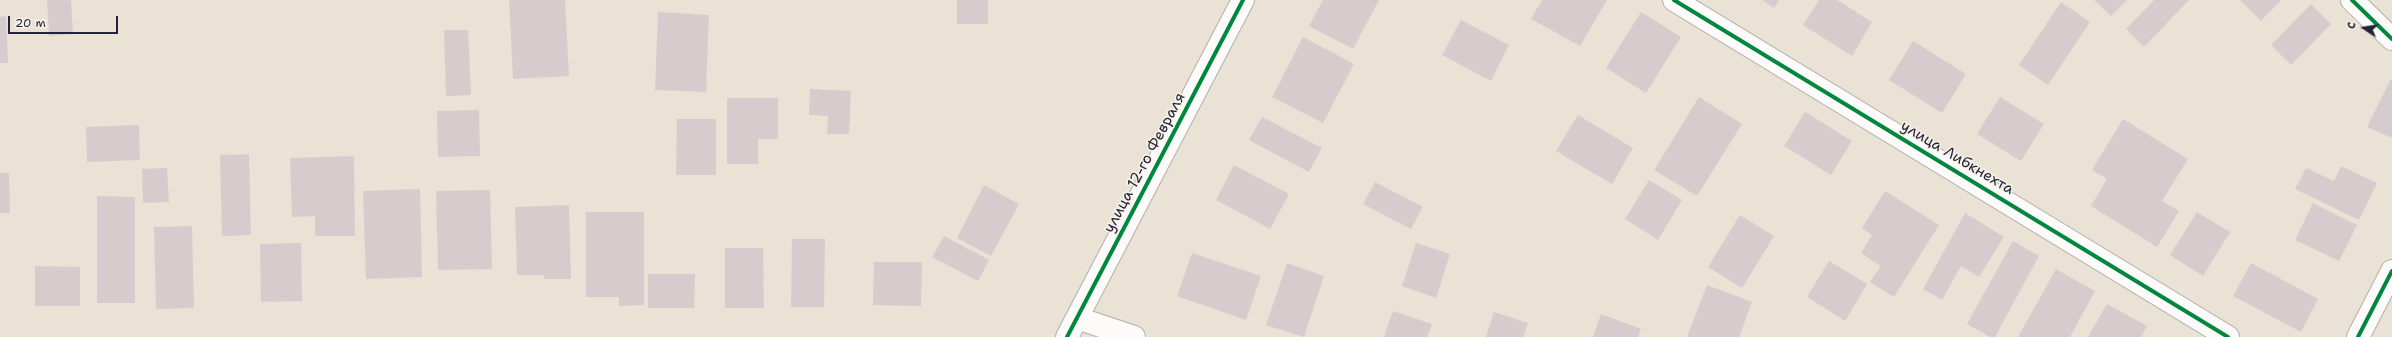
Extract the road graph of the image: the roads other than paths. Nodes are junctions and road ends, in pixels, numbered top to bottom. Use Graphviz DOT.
graph roads {
  1 [pos="1243,0"];
  2 [pos="1674,0"];
  3 [pos="2352,0"];
  4 [pos="2392,39"];
  5 [pos="2392,271"];
  6 [pos="1077,318"];
  7 [pos="1067,337"];
  8 [pos="1134,337"];
  9 [pos="2228,337"];
  10 [pos="2358,337"];
  1 -- 6 [label="street, улица 12-го Февраля"];
  2 -- 9 [label="street, улица Либкнехта"];
  3 -- 4 [label="street"];
  5 -- 10 [label="street"];
  6 -- 7 [label="street, улица 12-го Февраля"];
  6 -- 8 [label="street"];
}
